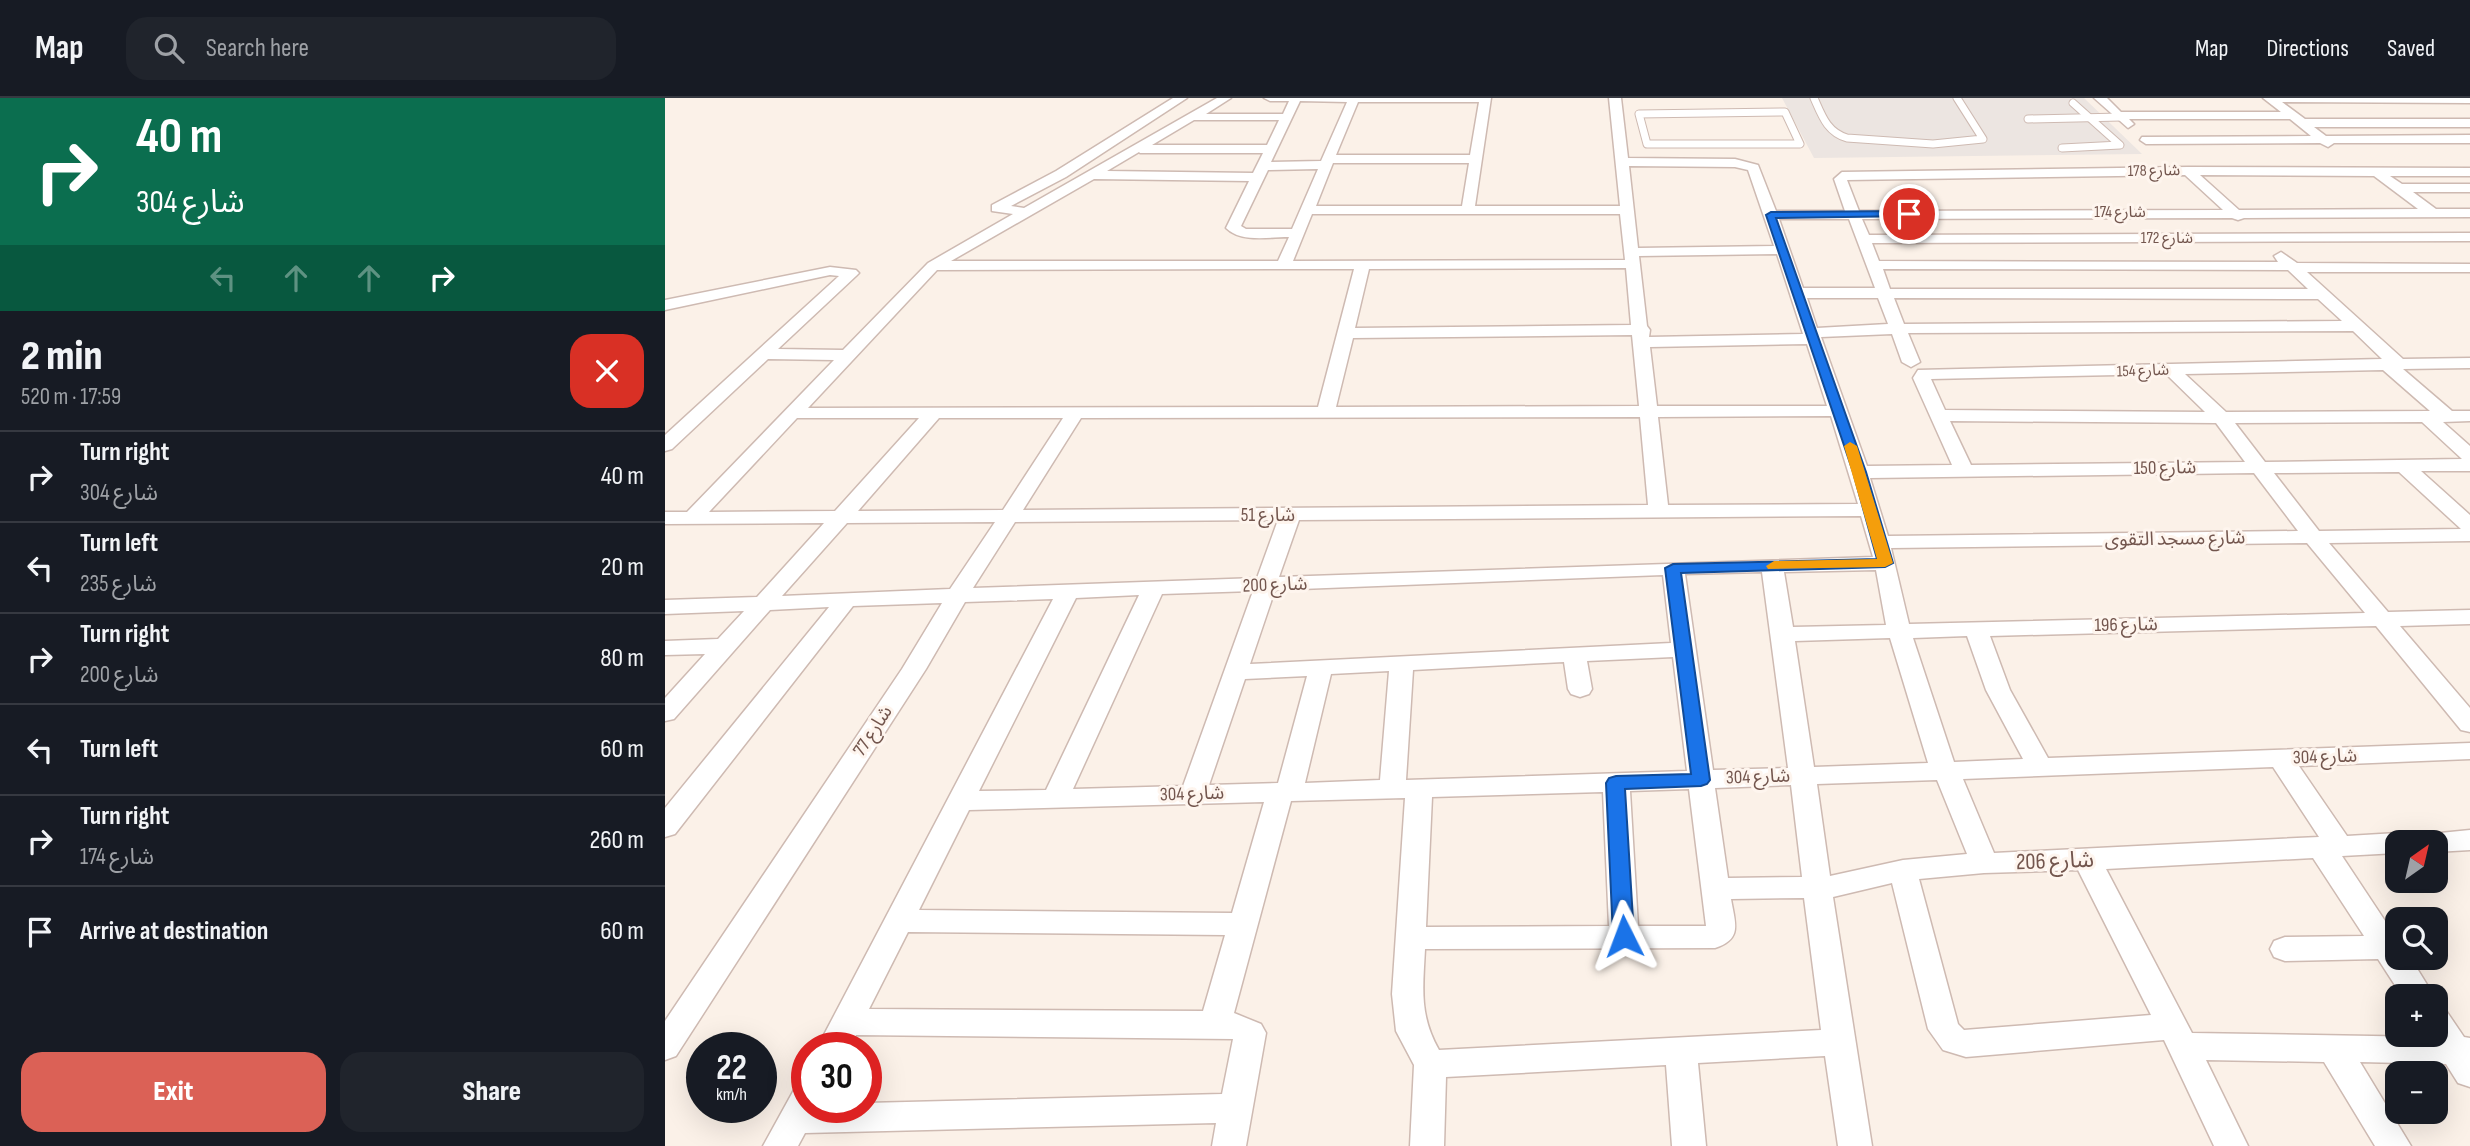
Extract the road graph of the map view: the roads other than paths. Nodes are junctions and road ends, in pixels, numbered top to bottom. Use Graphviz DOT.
graph roads {
  1 [pos="1181,98"];
  2 [pos="1225,98"];
  3 [pos="1270,98"];
  4 [pos="1296,98"];
  5 [pos="1354,98"];
  6 [pos="1485,98"];
  7 [pos="1615,98"];
  8 [pos="1814,98"];
  9 [pos="1957,98"];
  10 [pos="2100,98"];
  11 [pos="2185,98"];
  12 [pos="2270,99"];
  13 [pos="2332,99"];
  14 [pos="2444,99"];
  15 [pos="2470,100"];
  16 [pos="2073,103"];
  17 [pos="1661,109"];
  18 [pos="2470,115"];
  19 [pos="2120,116"];
  20 [pos="2205,116"];
  21 [pos="1191,117"];
  22 [pos="1287,117"];
  23 [pos="2090,118"];
  24 [pos="2028,119"];
  25 [pos="2297,120"];
  26 [pos="2382,122"];
  27 [pos="2470,123"];
  28 [pos="2408,139"];
  29 [pos="2470,139"];
  30 [pos="2146,140"];
  31 [pos="2323,140"];
  32 [pos="2062,148"];
  33 [pos="1140,149"];
  34 [pos="1271,149"];
  35 [pos="1476,159"];
  36 [pos="1327,162"];
  37 [pos="1623,162"];
  38 [pos="2184,171"];
  39 [pos="1260,172"];
  40 [pos="2379,172"];
  41 [pos="2470,172"];
  42 [pos="1091,176"];
  43 [pos="1840,179"];
  44 [pos="2401,188"];
  45 [pos="2470,188"];
  46 [pos="1628,209"];
  47 [pos="1307,210"];
  48 [pos="1468,210"];
  49 [pos="1026,212"];
  50 [pos="2234,212"];
  51 [pos="2433,213"];
  52 [pos="2470,213"];
  53 [pos="1854,214"];
  54 [pos="1771,215"];
  55 [pos="1297,233"];
  56 [pos="2261,238"];
  57 [pos="2468,238"];
  58 [pos="1864,239"];
  59 [pos="1783,250"];
  60 [pos="956,255"];
  61 [pos="1634,258"];
  62 [pos="1286,259"];
  63 [pos="1363,265"];
  64 [pos="1875,265"];
  65 [pos="933,266"];
  66 [pos="2292,267"];
  67 [pos="2470,268"];
  68 [pos="1798,293"];
  69 [pos="1886,294"];
  70 [pos="2323,294"];
  71 [pos="665,305"];
  72 [pos="2358,326"];
  73 [pos="1899,330"];
  74 [pos="1346,333"];
  75 [pos="1642,336"];
  76 [pos="1812,336"];
  77 [pos="765,354"];
  78 [pos="848,355"];
  79 [pos="1911,362"];
  80 [pos="2391,363"];
  81 [pos="2470,363"];
  82 [pos="2170,369"];
  83 [pos="1650,410"];
  84 [pos="1326,411"];
  85 [pos="1838,411"];
  86 [pos="935,412"];
  87 [pos="1076,412"];
  88 [pos="793,413"];
  89 [pos="1938,415"];
  90 [pos="2426,416"];
  91 [pos="2447,416"];
  92 [pos="2470,416"];
  93 [pos="2221,418"];
  94 [pos="665,445"];
  95 [pos="2470,456"];
  96 [pos="2470,465"];
  97 [pos="2403,466"];
  98 [pos="2259,467"];
  99 [pos="1964,471"];
  100 [pos="1859,472"];
  101 [pos="1871,510"];
  102 [pos="1659,512"];
  103 [pos="1290,515"];
  104 [pos="1007,517"];
  105 [pos="665,518"];
  106 [pos="692,518"];
  107 [pos="840,518"];
  108 [pos="2470,526"];
  109 [pos="2470,535"];
  110 [pos="2314,538"];
  111 [pos="1883,552"];
  112 [pos="1772,566"];
  113 [pos="1673,568"];
  114 [pos="1265,585"];
  115 [pos="1153,589"];
  116 [pos="1068,593"];
  117 [pos="957,596"];
  118 [pos="846,601"];
  119 [pos="760,605"];
  120 [pos="665,607"];
  121 [pos="2382,619"];
  122 [pos="2465,622"];
  123 [pos="1976,628"];
  124 [pos="1899,630"];
  125 [pos="1783,634"];
  126 [pos="724,646"];
  127 [pos="665,648"];
  128 [pos="1684,649"];
  129 [pos="1574,654"];
  130 [pos="1402,663"];
  131 [pos="1321,668"];
  132 [pos="1235,672"];
  133 [pos="1580,689"];
  134 [pos="665,713"];
  135 [pos="2470,724"];
  136 [pos="2470,751"];
  137 [pos="2280,758"];
  138 [pos="2040,767"];
  139 [pos="1946,771"];
  140 [pos="1804,776"];
  141 [pos="1701,780"];
  142 [pos="1616,783"];
  143 [pos="1405,788"];
  144 [pos="1284,792"];
  145 [pos="1193,794"];
  146 [pos="1055,798"];
  147 [pos="963,800"];
  148 [pos="665,827"];
  149 [pos="2470,840"];
  150 [pos="2448,841"];
  151 [pos="2385,844"];
  152 [pos="2330,847"];
  153 [pos="2087,860"];
  154 [pos="1984,863"];
  155 [pos="1903,870"];
  156 [pos="1817,888"];
  157 [pos="1716,889"];
  158 [pos="899,921"];
  159 [pos="1243,924"];
  160 [pos="1624,936"];
  161 [pos="1412,938"];
  162 [pos="2385,943"];
  163 [pos="2385,947"];
  164 [pos="2285,949"];
  165 [pos="1216,1024"];
  166 [pos="842,1032"];
  167 [pos="882,1034"];
  168 [pos="2179,1036"];
  169 [pos="2448,1036"];
  170 [pos="1838,1042"];
  171 [pos="665,1046"];
  172 [pos="2333,1048"];
  173 [pos="1681,1050"];
  174 [pos="2465,1058"];
  175 [pos="1430,1064"];
  176 [pos="1237,1108"];
  177 [pos="882,1118"];
  178 [pos="1229,1146"];
  179 [pos="1427,1146"];
  180 [pos="1689,1146"];
  181 [pos="1855,1146"];
  182 [pos="2231,1146"];
  183 [pos="2394,1146"];
  1 -- 49 [label="street"];
  2 -- 21 [label="street"];
  3 -- 4 [label="street"];
  4 -- 5 [label="street"];
  4 -- 22 [label="street"];
  5 -- 6 [label="street"];
  5 -- 36 [label="street"];
  6 -- 35 [label="street"];
  7 -- 37 [label="street"];
  8 -- 9 [label="lane"];
  10 -- 19 [label="street"];
  11 -- 20 [label="street"];
  12 -- 13 [label="street"];
  12 -- 25 [label="street"];
  13 -- 14 [label="street"];
  14 -- 15 [label="street"];
  14 -- 18 [label="street"];
  16 -- 23 [label="lane"];
  17 -- 17 [label="lane"];
  19 -- 20 [label="street"];
  19 -- 23 [label="lane"];
  19 -- 30 [label="street"];
  20 -- 25 [label="street"];
  21 -- 22 [label="street"];
  21 -- 33 [label="street"];
  22 -- 34 [label="street"];
  23 -- 24 [label="lane"];
  23 -- 32 [label="lane"];
  25 -- 26 [label="street"];
  25 -- 31 [label="street"];
  26 -- 27 [label="street"];
  26 -- 28 [label="street"];
  28 -- 29 [label="street"];
  28 -- 31 [label="street"];
  30 -- 31 [label="street"];
  30 -- 38 [label="street"];
  31 -- 40 [label="street"];
  33 -- 34 [label="street"];
  33 -- 42 [label="street"];
  34 -- 39 [label="street"];
  35 -- 36 [label="street"];
  35 -- 48 [label="street"];
  36 -- 39 [label="street"];
  36 -- 47 [label="street"];
  37 -- 46 [label="street"];
  37 -- 54 [label="street"];
  38 -- 40 [label="street, شارع 178"];
  38 -- 43 [label="street, شارع 178"];
  38 -- 50 [label="street"];
  39 -- 42 [label="street"];
  39 -- 55 [label="street"];
  40 -- 41 [label="street, شارع 178"];
  40 -- 44 [label="street"];
  42 -- 49 [label="street"];
  43 -- 53 [label="street"];
  44 -- 45 [label="street"];
  44 -- 51 [label="street"];
  46 -- 48 [label="street"];
  46 -- 61 [label="street"];
  47 -- 48 [label="street"];
  47 -- 55 [label="street"];
  49 -- 60 [label="street"];
  50 -- 51 [label="street, شارع 174"];
  50 -- 53 [label="street, شارع 174"];
  50 -- 56 [label="street"];
  51 -- 52 [label="street, شارع 174"];
  51 -- 57 [label="street"];
  53 -- 54 [label="street, شارع 174"];
  53 -- 58 [label="street"];
  54 -- 59 [label="street"];
  55 -- 62 [label="street"];
  56 -- 57 [label="street, شارع 172"];
  56 -- 58 [label="street, شارع 172"];
  56 -- 66 [label="street"];
  58 -- 64 [label="street"];
  59 -- 61 [label="street"];
  59 -- 68 [label="street"];
  60 -- 62 [label="street"];
  60 -- 65 [label="street"];
  61 -- 63 [label="street"];
  61 -- 75 [label="street"];
  62 -- 63 [label="street"];
  62 -- 65 [label="street"];
  63 -- 74 [label="street"];
  64 -- 66 [label="street"];
  64 -- 69 [label="street"];
  65 -- 78 [label="street"];
  66 -- 67 [label="street"];
  66 -- 70 [label="street"];
  68 -- 69 [label="street"];
  68 -- 76 [label="street"];
  69 -- 70 [label="street"];
  69 -- 73 [label="street"];
  70 -- 72 [label="street"];
  71 -- 77 [label="street"];
  72 -- 73 [label="street"];
  72 -- 80 [label="street"];
  73 -- 76 [label="street"];
  73 -- 79 [label="street"];
  74 -- 75 [label="street"];
  74 -- 84 [label="street"];
  75 -- 76 [label="street"];
  75 -- 83 [label="street"];
  76 -- 85 [label="street"];
  77 -- 78 [label="street"];
  77 -- 94 [label="street"];
  78 -- 88 [label="street"];
  80 -- 81 [label="street, شارع 154"];
  80 -- 82 [label="street, شارع 154"];
  80 -- 91 [label="street"];
  82 -- 89 [label="street, شارع 154"];
  82 -- 93 [label="street"];
  83 -- 84 [label="street"];
  83 -- 85 [label="street"];
  83 -- 102 [label="street"];
  84 -- 87 [label="street"];
  85 -- 100 [label="street"];
  86 -- 87 [label="street"];
  86 -- 88 [label="street"];
  86 -- 107 [label="street"];
  87 -- 104 [label="street, شارع 77"];
  88 -- 106 [label="street"];
  89 -- 93 [label="street"];
  89 -- 99 [label="street, شارع 154"];
  90 -- 91 [label="street"];
  90 -- 93 [label="street"];
  90 -- 95 [label="street"];
  91 -- 92 [label="street"];
  93 -- 98 [label="street"];
  96 -- 97 [label="street, شارع 150"];
  97 -- 98 [label="street, شارع 150"];
  97 -- 108 [label="street"];
  98 -- 99 [label="street, شارع 150"];
  98 -- 110 [label="street"];
  99 -- 100 [label="street, شارع 150"];
  100 -- 101 [label="street"];
  101 -- 102 [label="street, شارع 51"];
  101 -- 111 [label="street"];
  102 -- 103 [label="street, شارع 51"];
  103 -- 104 [label="street, شارع 51"];
  103 -- 114 [label="street"];
  104 -- 107 [label="street, شارع 51"];
  104 -- 117 [label="street, شارع 77"];
  105 -- 106 [label="street, شارع 51"];
  106 -- 107 [label="street, شارع 51"];
  107 -- 119 [label="street"];
  109 -- 110 [label="street, شارع مسجد التقوى"];
  110 -- 111 [label="street, شارع مسجد التقوى"];
  110 -- 121 [label="street"];
  111 -- 112 [label="street, شارع 200"];
  111 -- 124 [label="street"];
  112 -- 113 [label="street, شارع 200"];
  112 -- 125 [label="street"];
  113 -- 114 [label="street, شارع 200"];
  113 -- 128 [label="street"];
  114 -- 115 [label="street, شارع 200"];
  114 -- 132 [label="street"];
  115 -- 116 [label="street, شارع 200"];
  115 -- 146 [label="street"];
  116 -- 117 [label="street, شارع 200"];
  116 -- 147 [label="street"];
  117 -- 118 [label="street, شارع 200"];
  117 -- 171 [label="street, شارع 77"];
  118 -- 119 [label="street, شارع 200"];
  118 -- 148 [label="street"];
  119 -- 120 [label="street, شارع 200"];
  119 -- 126 [label="street"];
  121 -- 122 [label="street, شارع 196"];
  121 -- 123 [label="street, شارع 196"];
  121 -- 135 [label="street"];
  123 -- 124 [label="street, شارع 196"];
  123 -- 138 [label="street"];
  124 -- 125 [label="street, شارع 196"];
  124 -- 139 [label="street"];
  125 -- 140 [label="street"];
  126 -- 127 [label="street"];
  126 -- 134 [label="street"];
  128 -- 129 [label="street"];
  128 -- 141 [label="street"];
  129 -- 130 [label="street"];
  129 -- 133 [label="street"];
  130 -- 131 [label="street"];
  130 -- 143 [label="street"];
  131 -- 132 [label="street"];
  131 -- 144 [label="street"];
  132 -- 145 [label="street"];
  136 -- 137 [label="street, شارع 304"];
  137 -- 138 [label="street, شارع 304"];
  137 -- 152 [label="street"];
  138 -- 139 [label="street, شارع 304"];
  139 -- 140 [label="street, شارع 304"];
  139 -- 154 [label="street"];
  140 -- 141 [label="street, شارع 304"];
  140 -- 156 [label="street"];
  141 -- 142 [label="street, شارع 304"];
  141 -- 157 [label="street"];
  142 -- 143 [label="street, شارع 304"];
  142 -- 160 [label="street"];
  143 -- 144 [label="street, شارع 304"];
  143 -- 161 [label="street"];
  144 -- 145 [label="street, شارع 304"];
  144 -- 159 [label="street"];
  145 -- 146 [label="street, شارع 304"];
  146 -- 147 [label="street, شارع 304"];
  147 -- 158 [label="street"];
  149 -- 150 [label="street"];
  151 -- 152 [label="street, شارع 206"];
  152 -- 153 [label="street, شارع 206"];
  152 -- 162 [label="street"];
  153 -- 154 [label="street, شارع 206"];
  153 -- 168 [label="street"];
  154 -- 155 [label="street, شارع 206"];
  155 -- 156 [label="street, شارع 206"];
  155 -- 168 [label="street"];
  156 -- 157 [label="street, شارع 206"];
  156 -- 170 [label="street"];
  157 -- 160 [label="street"];
  158 -- 159 [label="street"];
  158 -- 166 [label="street"];
  159 -- 165 [label="street"];
  160 -- 161 [label="street"];
  161 -- 175 [label="street"];
  163 -- 164 [label="street"];
  165 -- 167 [label="street"];
  165 -- 176 [label="street"];
  168 -- 172 [label="street"];
  168 -- 182 [label="street"];
  169 -- 174 [label="street"];
  170 -- 173 [label="street"];
  170 -- 181 [label="street"];
  172 -- 174 [label="street"];
  172 -- 183 [label="street"];
  173 -- 175 [label="street"];
  173 -- 180 [label="street"];
  175 -- 179 [label="street"];
  176 -- 177 [label="street"];
  176 -- 178 [label="street"];
}
